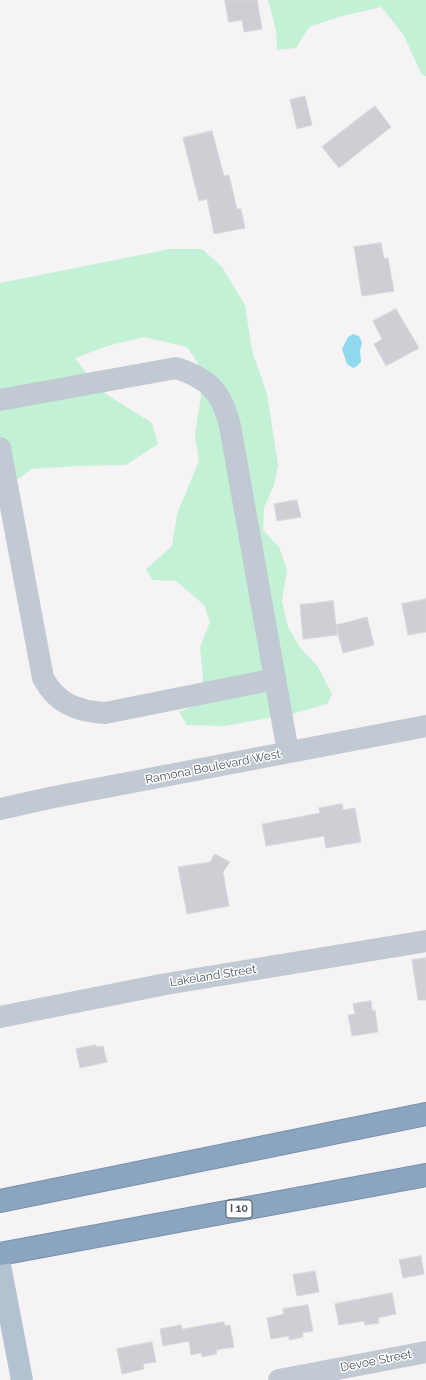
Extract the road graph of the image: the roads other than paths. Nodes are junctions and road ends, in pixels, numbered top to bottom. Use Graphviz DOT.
graph roads {
  1 [pos="0,400"];
  2 [pos="0,448"];
  3 [pos="275,680"];
  4 [pos="426,726"];
  5 [pos="288,752"];
  6 [pos="0,809"];
  7 [pos="426,941"];
  8 [pos="0,1017"];
  9 [pos="426,1114"];
  10 [pos="426,1176"];
  11 [pos="0,1201"];
  12 [pos="0,1254"];
  13 [pos="0,1265"];
  14 [pos="426,1352"];
  15 [pos="22,1380"];
  16 [pos="279,1380"];
  1 -- 3 [label="street"];
  2 -- 3 [label="street"];
  3 -- 5 [label="street"];
  4 -- 5 [label="street, Ramona Boulevard West"];
  5 -- 6 [label="street, Ramona Boulevard West"];
  7 -- 8 [label="street, Lakeland Street"];
  9 -- 11 [label="highway"];
  10 -- 12 [label="highway, I 10"];
  13 -- 15 [label="main road"];
  14 -- 16 [label="street, Devoe Street"];
}
